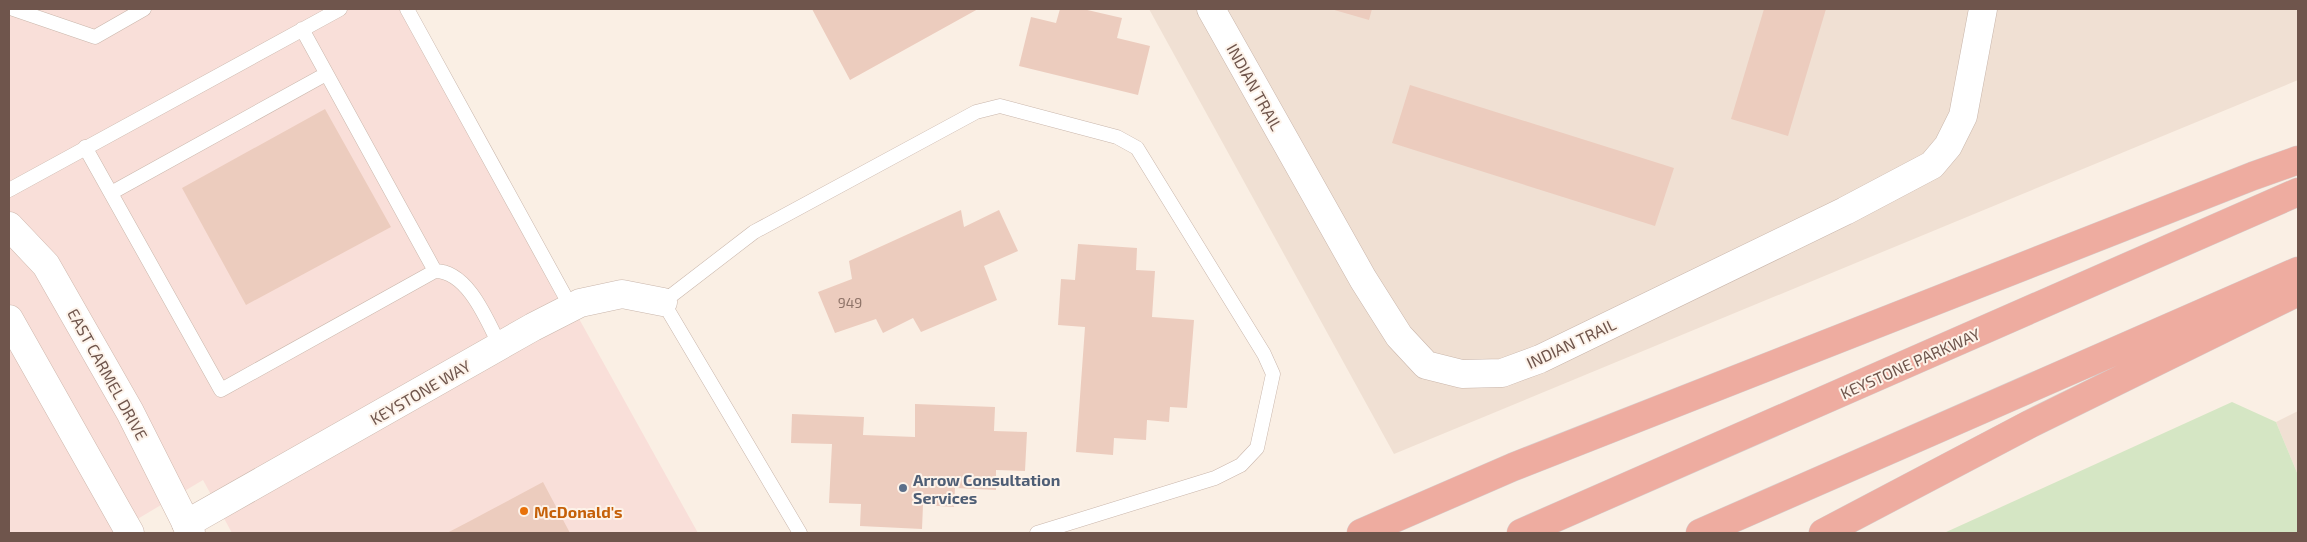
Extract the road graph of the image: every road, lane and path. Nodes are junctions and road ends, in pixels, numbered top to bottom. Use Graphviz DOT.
graph roads {
  1 [pos="13,9"];
  2 [pos="144,9"];
  3 [pos="340,9"];
  4 [pos="407,9"];
  5 [pos="1211,9"];
  6 [pos="1983,9"];
  7 [pos="302,30"];
  8 [pos="326,74"];
  9 [pos="85,147"];
  10 [pos="2298,160"];
  11 [pos="9,190"];
  12 [pos="2298,192"];
  13 [pos="111,193"];
  14 [pos="9,226"];
  15 [pos="435,271"];
  16 [pos="2298,271"];
  17 [pos="2298,292"];
  18 [pos="663,302"];
  19 [pos="571,307"];
  20 [pos="9,319"];
  21 [pos="500,346"];
  22 [pos="189,529"];
  23 [pos="130,533"];
  24 [pos="800,533"];
  25 [pos="1037,533"];
  26 [pos="1361,533"];
  27 [pos="1521,533"];
  28 [pos="1700,533"];
  29 [pos="1823,533"];
  1 -- 2 [label="lane"];
  3 -- 7 [label="lane"];
  4 -- 19 [label="lane"];
  5 -- 6 [label="street, INDIAN TRAIL"];
  7 -- 8 [label="lane"];
  7 -- 9 [label="lane"];
  8 -- 13 [label="lane"];
  8 -- 15 [label="lane"];
  9 -- 11 [label="lane"];
  9 -- 13 [label="lane"];
  10 -- 26 [label="highway"];
  12 -- 27 [label="highway, KEYSTONE PARKWAY"];
  13 -- 15 [label="lane"];
  14 -- 22 [label="street, EAST CARMEL DRIVE"];
  15 -- 21 [label="lane"];
  16 -- 28 [label="highway"];
  17 -- 29 [label="highway"];
  18 -- 19 [label="street, KEYSTONE WAY"];
  18 -- 24 [label="lane"];
  18 -- 25 [label="lane"];
  19 -- 21 [label="street, KEYSTONE WAY"];
  20 -- 23 [label="street"];
  21 -- 22 [label="street, KEYSTONE WAY"];
}
